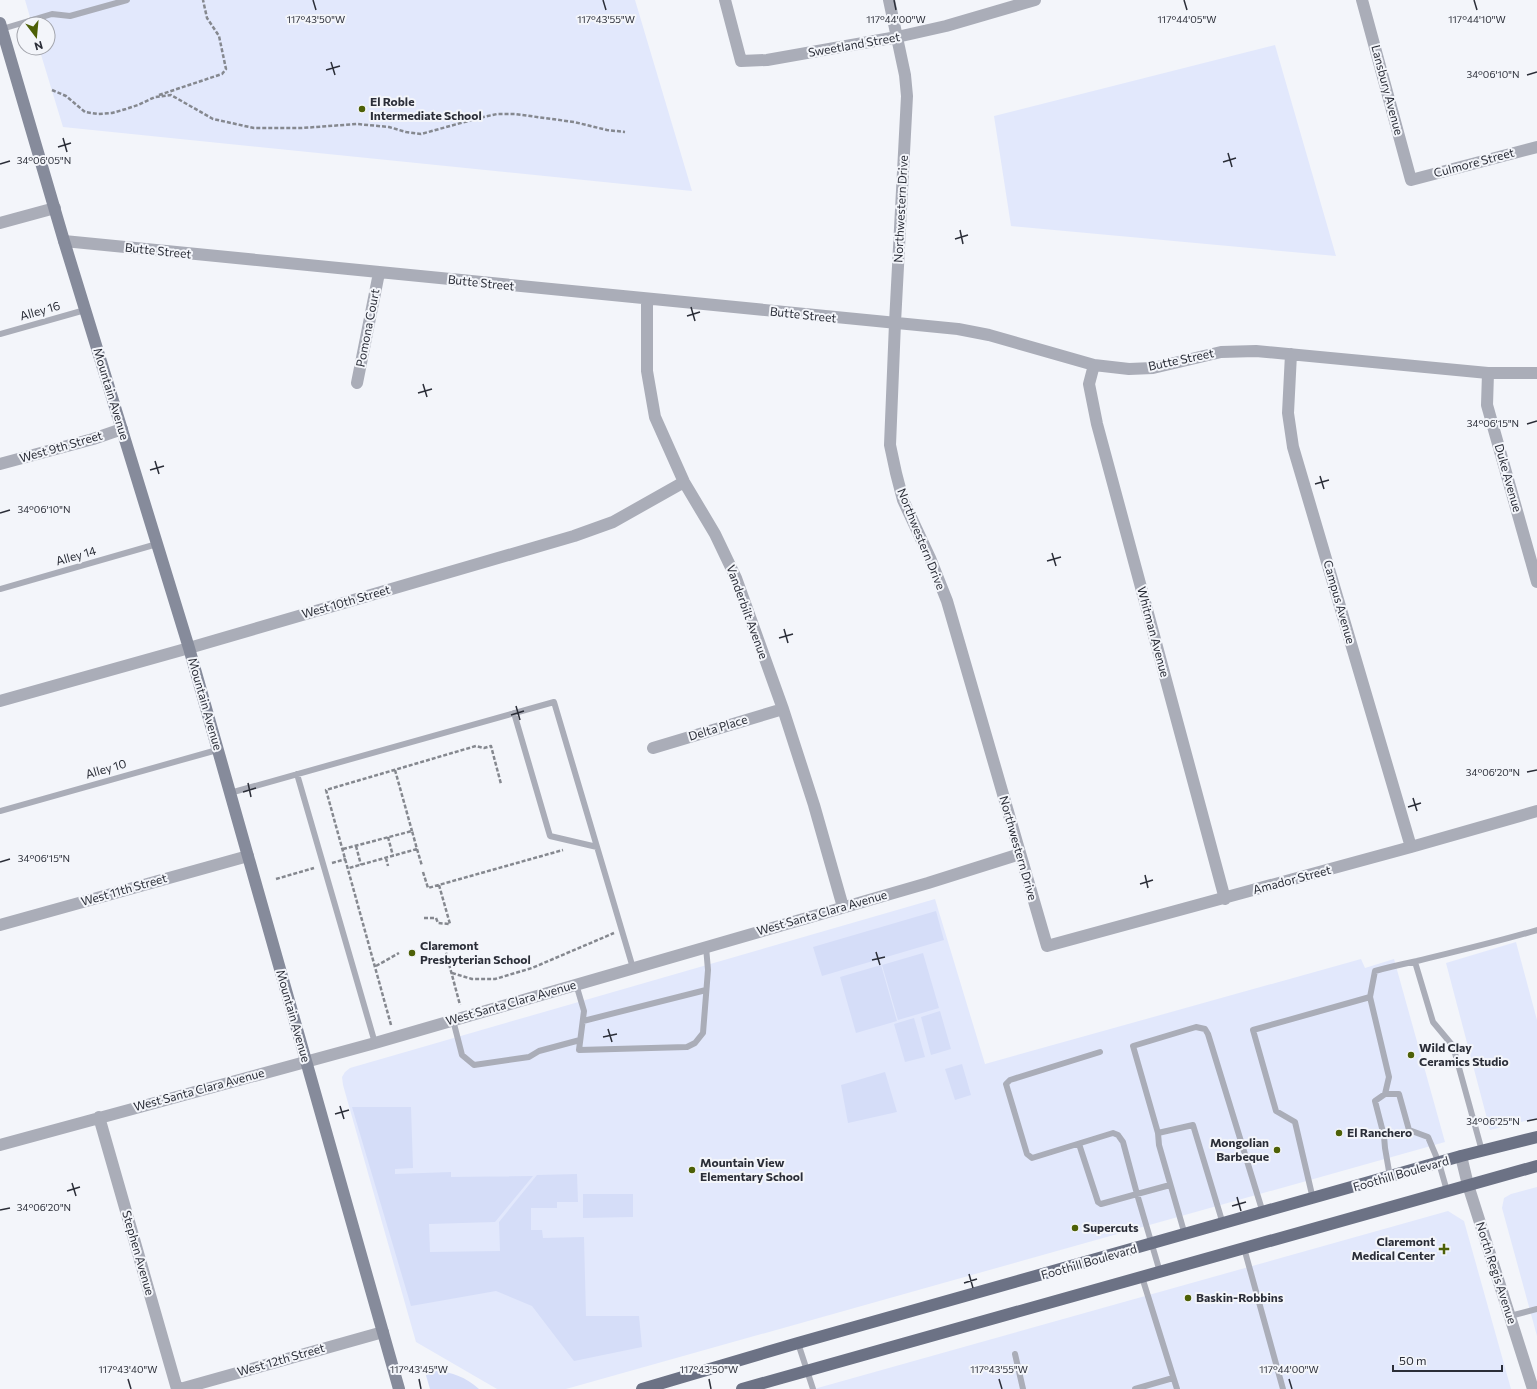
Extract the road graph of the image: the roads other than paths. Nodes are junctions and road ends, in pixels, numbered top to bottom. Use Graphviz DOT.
graph roads {
  1 [pos="127,0"];
  2 [pos="724,0"];
  3 [pos="889,0"];
  4 [pos="1035,0"];
  5 [pos="1362,0"];
  6 [pos="1,26"];
  7 [pos="897,37"];
  8 [pos="1537,147"];
  9 [pos="1411,180"];
  10 [pos="55,208"];
  11 [pos="0,223"];
  12 [pos="64,242"];
  13 [pos="379,273"];
  14 [pos="647,299"];
  15 [pos="86,310"];
  16 [pos="895,324"];
  17 [pos="0,334"];
  18 [pos="1291,354"];
  19 [pos="1094,365"];
  20 [pos="1488,373"];
  21 [pos="1537,373"];
  22 [pos="357,382"];
  23 [pos="122,429"];
  24 [pos="0,464"];
  25 [pos="684,482"];
  26 [pos="157,544"];
  27 [pos="1537,582"];
  28 [pos="0,589"];
  29 [pos="189,648"];
  30 [pos="0,701"];
  31 [pos="783,708"];
  32 [pos="514,713"];
  33 [pos="653,748"];
  34 [pos="217,750"];
  35 [pos="297,774"];
  36 [pos="230,793"];
  37 [pos="1537,810"];
  38 [pos="0,811"];
  39 [pos="597,847"];
  40 [pos="1411,847"];
  41 [pos="1020,854"];
  42 [pos="248,856"];
  43 [pos="1225,899"];
  44 [pos="843,907"];
  45 [pos="0,925"];
  46 [pos="1537,930"];
  47 [pos="1047,946"];
  48 [pos="706,947"];
  49 [pos="1415,962"];
  50 [pos="633,968"];
  51 [pos="576,984"];
  52 [pos="706,990"];
  53 [pos="1370,997"];
  54 [pos="453,1020"];
  55 [pos="583,1021"];
  56 [pos="580,1040"];
  57 [pos="375,1043"];
  58 [pos="1100,1052"];
  59 [pos="306,1062"];
  60 [pos="1385,1094"];
  61 [pos="99,1117"];
  62 [pos="1158,1133"];
  63 [pos="1537,1137"];
  64 [pos="1079,1144"];
  65 [pos="0,1145"];
  66 [pos="1482,1151"];
  67 [pos="1462,1156"];
  68 [pos="1439,1163"];
  69 [pos="1537,1166"];
  70 [pos="1390,1177"];
  71 [pos="1170,1185"];
  72 [pos="1468,1185"];
  73 [pos="1447,1191"];
  74 [pos="1137,1194"];
  75 [pos="1313,1199"];
  76 [pos="1263,1213"];
  77 [pos="1224,1224"];
  78 [pos="1185,1235"];
  79 [pos="1152,1244"];
  80 [pos="1244,1248"];
  81 [pos="1160,1272"];
  82 [pos="1142,1277"];
  83 [pos="1537,1309"];
  84 [pos="1510,1316"];
  85 [pos="383,1332"];
  86 [pos="798,1343"];
  87 [pos="1015,1354"];
  88 [pos="806,1371"];
  89 [pos="1173,1378"];
  90 [pos="1534,1385"];
  91 [pos="177,1389"];
  92 [pos="180,1389"];
  93 [pos="399,1389"];
  94 [pos="642,1389"];
  95 [pos="742,1389"];
  96 [pos="813,1389"];
  97 [pos="1023,1389"];
  98 [pos="1135,1389"];
  99 [pos="1177,1389"];
  100 [pos="1283,1389"];
  1 -- 6 [label="lane"];
  2 -- 7 [label="street, Sweetland Street"];
  3 -- 7 [label="street, Northwestern Drive"];
  4 -- 7 [label="street, Sweetland Street"];
  5 -- 9 [label="street, Lansbury Avenue"];
  6 -- 10 [label="main road, Mountain Avenue"];
  7 -- 16 [label="street, Northwestern Drive"];
  8 -- 9 [label="street, Culmore Street"];
  10 -- 11 [label="street"];
  10 -- 12 [label="main road, Mountain Avenue"];
  12 -- 13 [label="street, Butte Street"];
  12 -- 15 [label="main road, Mountain Avenue"];
  13 -- 14 [label="street, Butte Street"];
  13 -- 22 [label="street, Pomona Court"];
  14 -- 16 [label="street, Butte Street"];
  14 -- 25 [label="street, Vanderbilt Avenue"];
  15 -- 17 [label="lane, Alley 16"];
  15 -- 23 [label="main road, Mountain Avenue"];
  16 -- 19 [label="street, Butte Street"];
  16 -- 41 [label="street, Northwestern Drive"];
  18 -- 19 [label="street, Butte Street"];
  18 -- 20 [label="street, Butte Street"];
  18 -- 40 [label="street, Campus Avenue"];
  19 -- 43 [label="street, Whitman Avenue"];
  20 -- 21 [label="street, Butte Street"];
  20 -- 27 [label="street, Duke Avenue"];
  23 -- 24 [label="street, West 9th Street"];
  23 -- 26 [label="main road, Mountain Avenue"];
  25 -- 29 [label="street, West 10th Street"];
  25 -- 31 [label="street, Vanderbilt Avenue"];
  26 -- 28 [label="lane, Alley 14"];
  26 -- 29 [label="main road, Mountain Avenue"];
  29 -- 30 [label="street, West 10th Street"];
  29 -- 34 [label="main road, Mountain Avenue"];
  31 -- 33 [label="street, Delta Place"];
  31 -- 44 [label="street, Vanderbilt Avenue"];
  32 -- 35 [label="lane"];
  32 -- 39 [label="lane"];
  32 -- 39 [label="lane"];
  34 -- 36 [label="main road, Mountain Avenue"];
  34 -- 38 [label="lane, Alley 10"];
  35 -- 36 [label="lane"];
  35 -- 57 [label="lane"];
  36 -- 42 [label="main road, Mountain Avenue"];
  37 -- 40 [label="street, Amador Street"];
  39 -- 50 [label="lane"];
  40 -- 43 [label="street, Amador Street"];
  41 -- 44 [label="street, West Santa Clara Avenue"];
  41 -- 47 [label="street, Northwestern Drive"];
  42 -- 45 [label="street, West 11th Street"];
  42 -- 59 [label="main road, Mountain Avenue"];
  43 -- 47 [label="street, Amador Street"];
  44 -- 48 [label="street, West Santa Clara Avenue"];
  46 -- 49 [label="lane"];
  48 -- 50 [label="street, West Santa Clara Avenue"];
  48 -- 52 [label="lane"];
  49 -- 53 [label="lane"];
  49 -- 66 [label="lane"];
  50 -- 51 [label="street, West Santa Clara Avenue"];
  51 -- 54 [label="street, West Santa Clara Avenue"];
  51 -- 55 [label="lane"];
  52 -- 55 [label="lane"];
  52 -- 56 [label="lane"];
  53 -- 60 [label="lane"];
  53 -- 75 [label="lane"];
  54 -- 56 [label="lane"];
  54 -- 57 [label="street, West Santa Clara Avenue"];
  55 -- 56 [label="lane"];
  57 -- 59 [label="street, West Santa Clara Avenue"];
  58 -- 64 [label="lane"];
  59 -- 61 [label="street, West Santa Clara Avenue"];
  59 -- 85 [label="main road, Mountain Avenue"];
  60 -- 68 [label="lane"];
  60 -- 70 [label="lane"];
  61 -- 65 [label="street, West Santa Clara Avenue"];
  61 -- 91 [label="street, Stephen Avenue"];
  62 -- 71 [label="lane"];
  62 -- 76 [label="lane"];
  62 -- 77 [label="lane"];
  63 -- 66 [label="main road, Foothill Boulevard"];
  64 -- 74 [label="lane"];
  64 -- 74 [label="lane"];
  66 -- 67 [label="main road, Foothill Boulevard"];
  67 -- 68 [label="main road, Foothill Boulevard"];
  67 -- 72 [label="street, North Regis Avenue"];
  68 -- 70 [label="main road, Foothill Boulevard"];
  68 -- 73 [label="lane"];
  69 -- 72 [label="main road"];
  70 -- 75 [label="main road, Foothill Boulevard"];
  71 -- 74 [label="lane"];
  71 -- 78 [label="lane"];
  72 -- 73 [label="main road"];
  72 -- 84 [label="street, North Regis Avenue"];
  73 -- 80 [label="main road"];
  74 -- 79 [label="lane"];
  75 -- 76 [label="main road, Foothill Boulevard"];
  76 -- 77 [label="main road, Foothill Boulevard"];
  77 -- 78 [label="main road, Foothill Boulevard"];
  78 -- 79 [label="main road, Foothill Boulevard"];
  79 -- 81 [label="lane"];
  79 -- 86 [label="main road, Foothill Boulevard"];
  80 -- 81 [label="main road"];
  80 -- 100 [label="lane"];
  81 -- 82 [label="main road"];
  82 -- 88 [label="main road"];
  82 -- 89 [label="lane"];
  83 -- 84 [label="lane"];
  84 -- 90 [label="street, North Regis Avenue"];
  85 -- 92 [label="street, West 12th Street"];
  85 -- 93 [label="main road, Mountain Avenue"];
  86 -- 88 [label="lane"];
  86 -- 94 [label="main road, Foothill Boulevard"];
  87 -- 97 [label="lane"];
  88 -- 95 [label="main road"];
  88 -- 96 [label="lane"];
  89 -- 98 [label="lane"];
  89 -- 99 [label="lane"];
}
